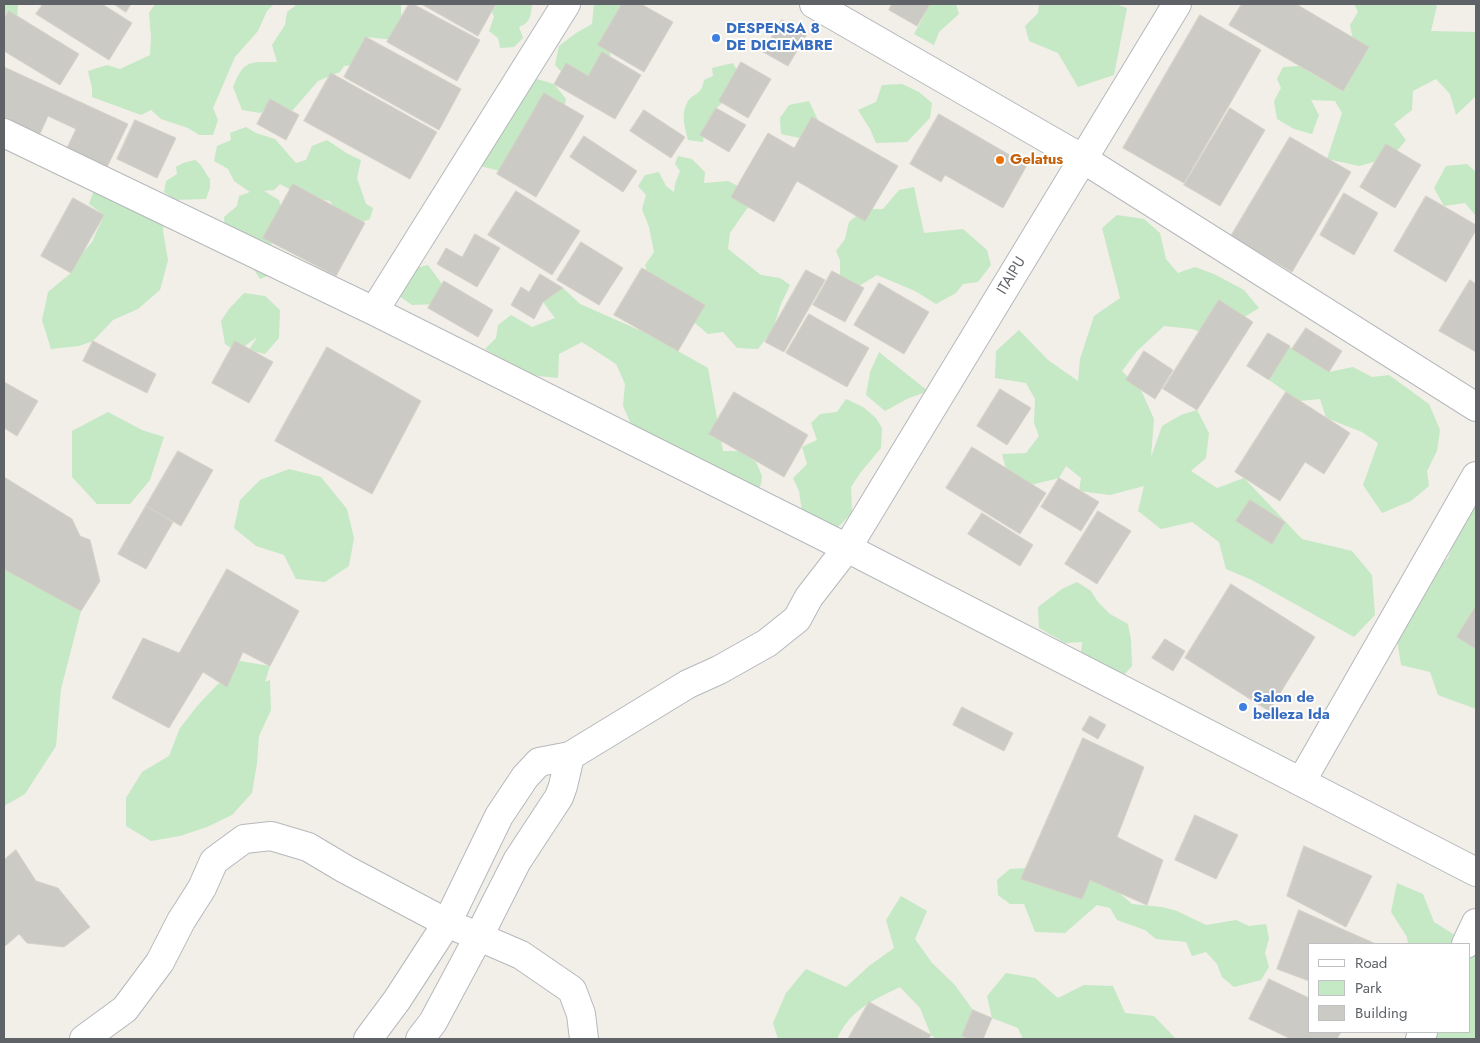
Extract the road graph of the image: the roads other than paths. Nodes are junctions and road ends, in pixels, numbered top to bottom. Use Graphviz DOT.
graph roads {
  1 [pos="566,4"];
  2 [pos="814,4"];
  3 [pos="1177,4"];
  4 [pos="4,133"];
  5 [pos="1083,159"];
  6 [pos="374,311"];
  7 [pos="1476,407"];
  8 [pos="1476,476"];
  9 [pos="847,548"];
  10 [pos="570,756"];
  11 [pos="1301,782"];
  12 [pos="1476,872"];
  13 [pos="1476,923"];
  14 [pos="447,924"];
  15 [pos="480,936"];
  16 [pos="1466,943"];
  17 [pos="84,1039"];
  18 [pos="368,1039"];
  19 [pos="420,1039"];
  20 [pos="584,1039"];
  1 -- 6 [label="street"];
  2 -- 5 [label="street"];
  3 -- 5 [label="street, ITAIPU"];
  4 -- 6 [label="street"];
  5 -- 7 [label="street"];
  5 -- 9 [label="street, ITAIPU"];
  6 -- 9 [label="street"];
  8 -- 11 [label="street"];
  9 -- 10 [label="street, ITAIPU"];
  9 -- 11 [label="street"];
  10 -- 14 [label="street, ITAIPU"];
  10 -- 15 [label="street"];
  11 -- 12 [label="street"];
  13 -- 16 [label="street"];
  14 -- 15 [label="street"];
  14 -- 17 [label="street"];
  14 -- 18 [label="street, ITAIPU"];
  15 -- 19 [label="street"];
  15 -- 20 [label="street"];
}
